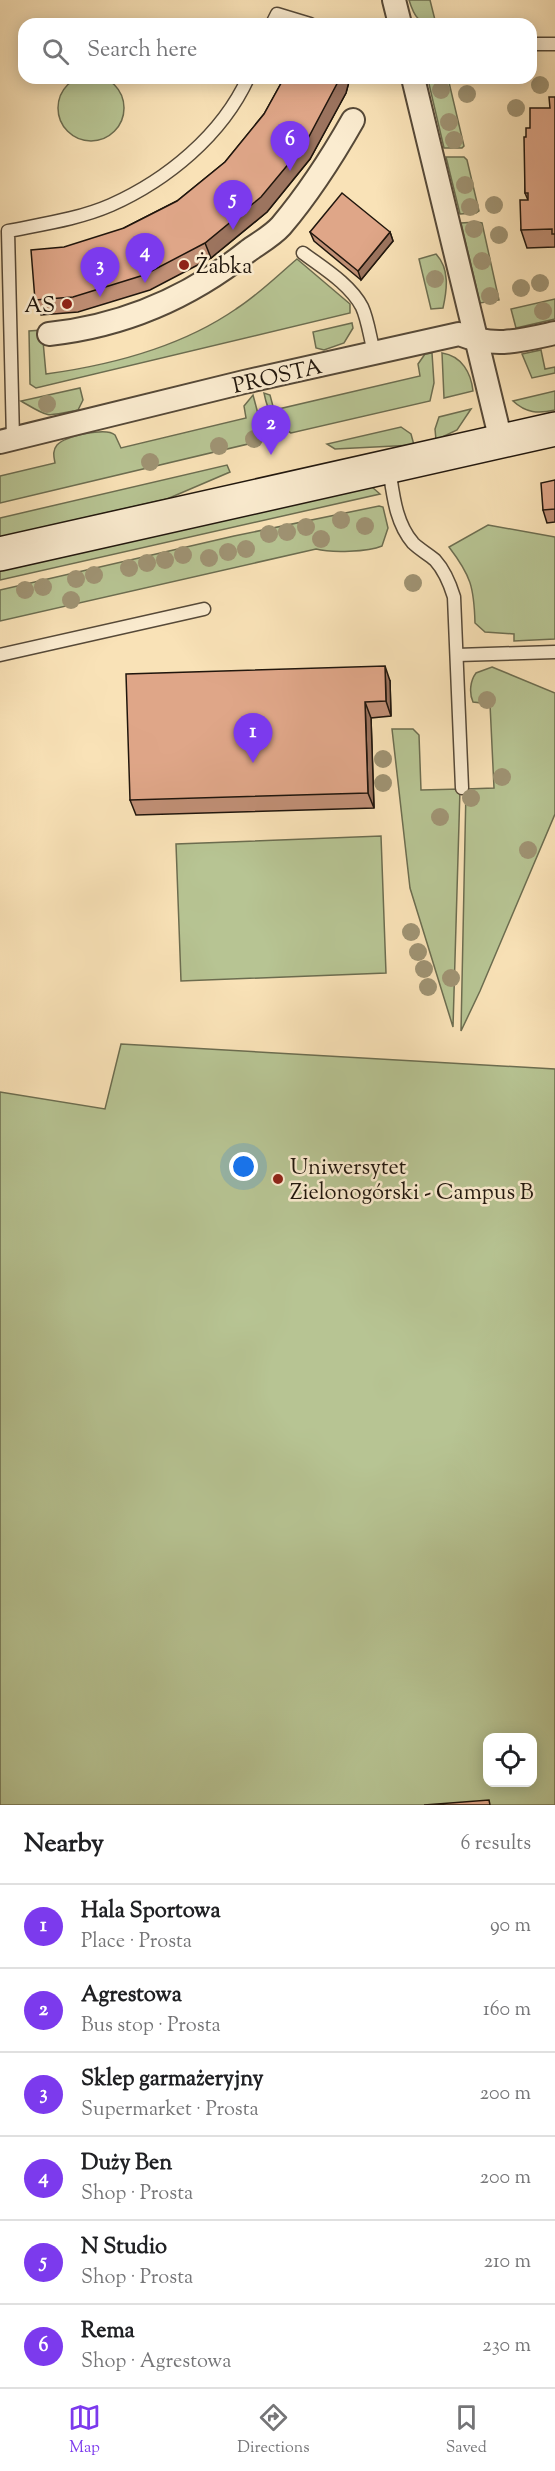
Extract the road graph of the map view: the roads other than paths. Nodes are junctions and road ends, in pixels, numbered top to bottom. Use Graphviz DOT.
graph roads {
  1 [pos="394,0"];
  2 [pos="275,18"];
  3 [pos="290,18"];
  4 [pos="398,18"];
  5 [pos="537,44"];
  6 [pos="555,44"];
  7 [pos="245,84"];
  8 [pos="414,84"];
  9 [pos="353,120"];
  10 [pos="303,253"];
  11 [pos="555,333"];
  12 [pos="49,334"];
  13 [pos="476,341"];
  14 [pos="374,352"];
  15 [pos="555,429"];
  16 [pos="7,440"];
  17 [pos="501,441"];
  18 [pos="389,466"];
  19 [pos="0,554"];
  20 [pos="204,609"];
  21 [pos="555,652"];
  22 [pos="0,655"];
  23 [pos="457,655"];
  24 [pos="462,788"];
  1 -- 4 [label="street"];
  2 -- 3 [label="lane"];
  5 -- 6 [label="lane"];
  7 -- 16 [label="lane"];
  8 -- 13 [label="street"];
  9 -- 12 [label="street"];
  10 -- 14 [label="lane"];
  11 -- 13 [label="street, PROSTA"];
  13 -- 14 [label="street, PROSTA"];
  13 -- 17 [label="street"];
  14 -- 16 [label="street, PROSTA"];
  15 -- 17 [label="street"];
  17 -- 18 [label="street"];
  18 -- 19 [label="street"];
  18 -- 23 [label="lane"];
  20 -- 22 [label="lane"];
  21 -- 23 [label="lane"];
  23 -- 24 [label="lane"];
}
